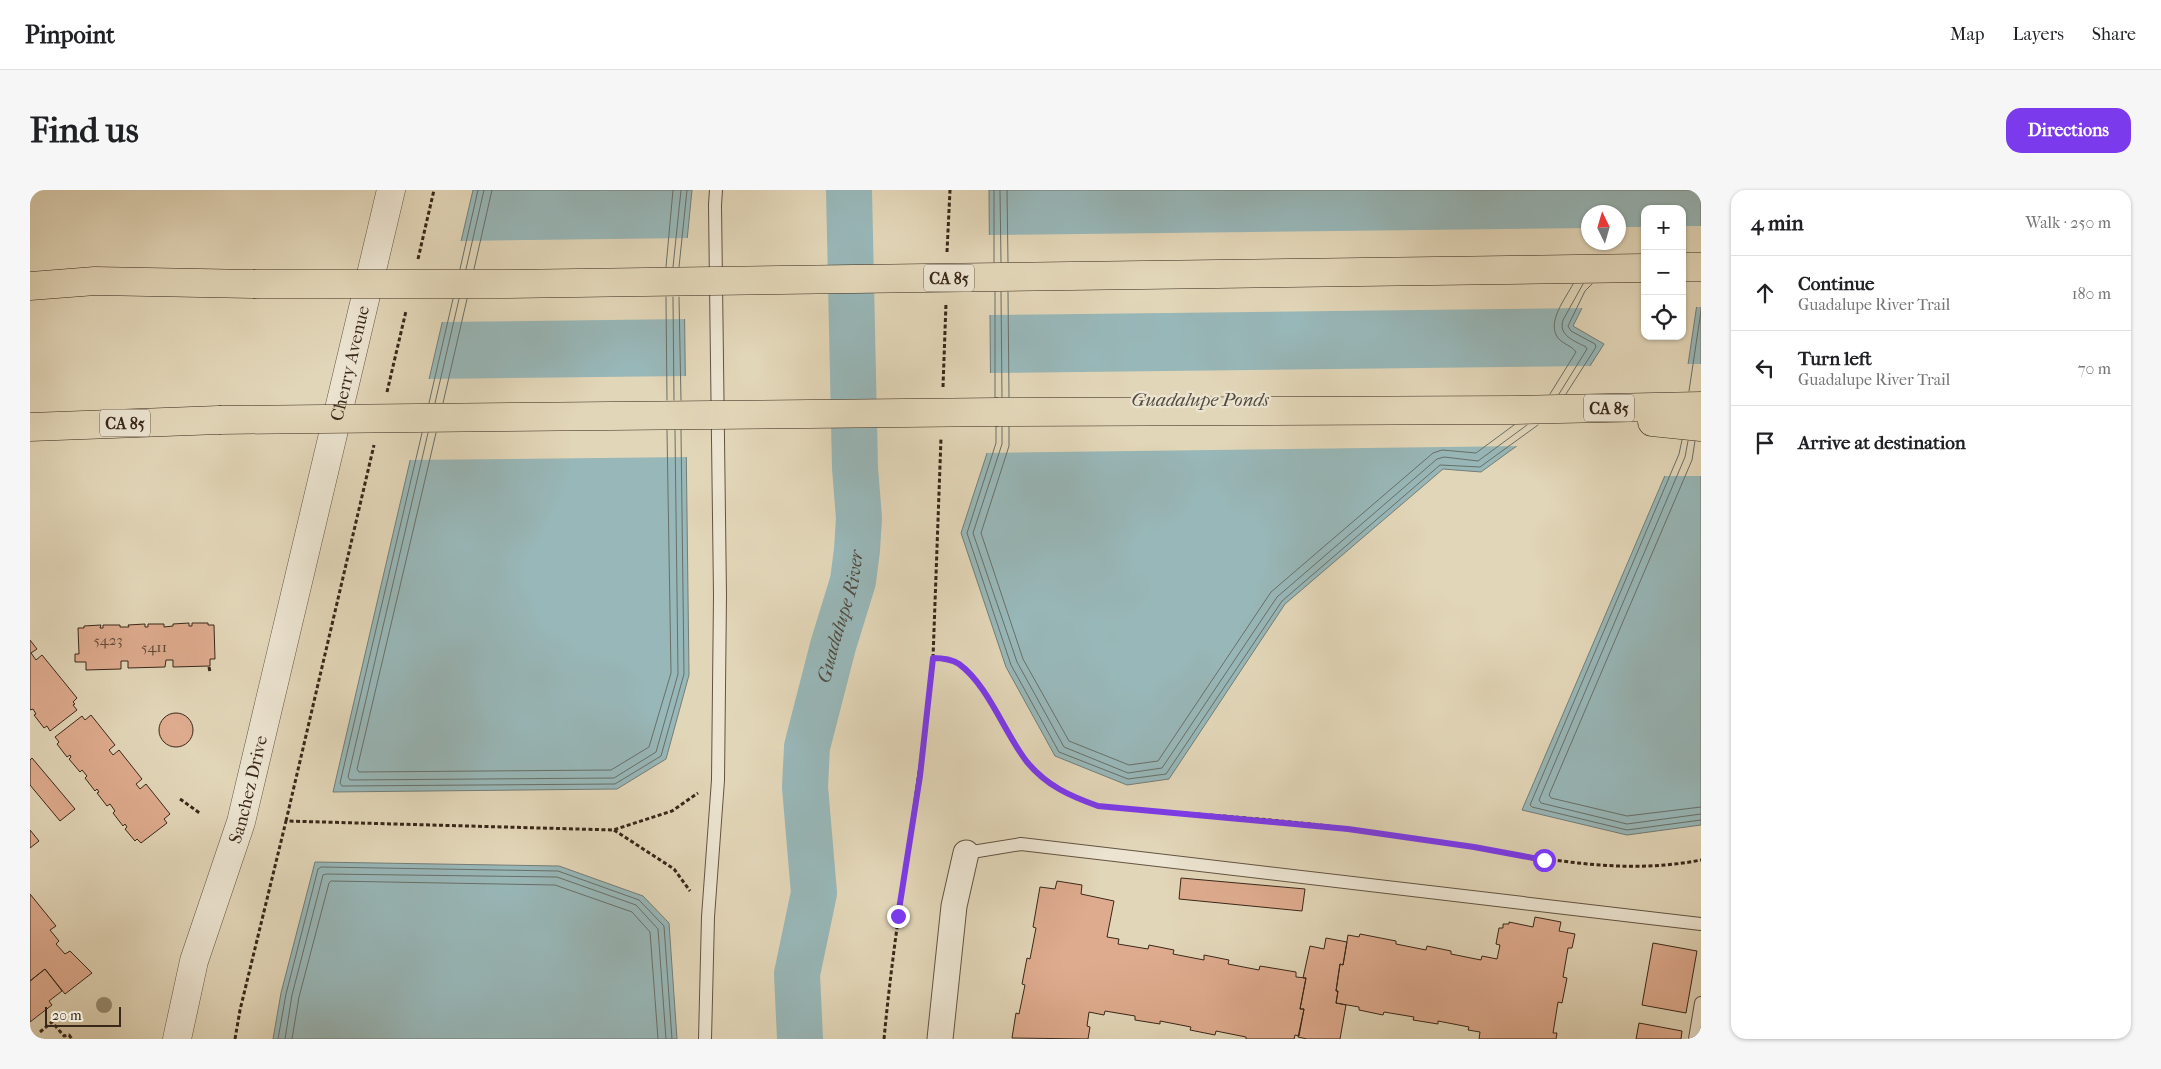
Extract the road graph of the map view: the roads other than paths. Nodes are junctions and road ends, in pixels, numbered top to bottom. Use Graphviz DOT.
graph roads {
  1 [pos="391,190"];
  2 [pos="716,190"];
  3 [pos="30,267"];
  4 [pos="1686,267"];
  5 [pos="1701,267"];
  6 [pos="1641,268"];
  7 [pos="95,281"];
  8 [pos="30,286"];
  9 [pos="1701,406"];
  10 [pos="1516,410"];
  11 [pos="1701,426"];
  12 [pos="30,427"];
  13 [pos="308,537"];
  14 [pos="966,853"];
  15 [pos="1701,924"];
  16 [pos="1701,1003"];
  17 [pos="177,1039"];
  18 [pos="705,1039"];
  19 [pos="940,1039"];
  20 [pos="1695,1039"];
  1 -- 13 [label="street, Cherry Avenue"];
  2 -- 18 [label="lane"];
  3 -- 7 [label="highway"];
  4 -- 5 [label="highway"];
  6 -- 7 [label="highway, CA 85, bridge"];
  7 -- 8 [label="highway, CA 85"];
  9 -- 10 [label="highway, CA 85"];
  10 -- 11 [label="highway"];
  10 -- 12 [label="highway, CA 85, bridge"];
  13 -- 17 [label="street, Sanchez Drive"];
  14 -- 15 [label="lane"];
  14 -- 19 [label="street"];
  16 -- 20 [label="lane"];
}
